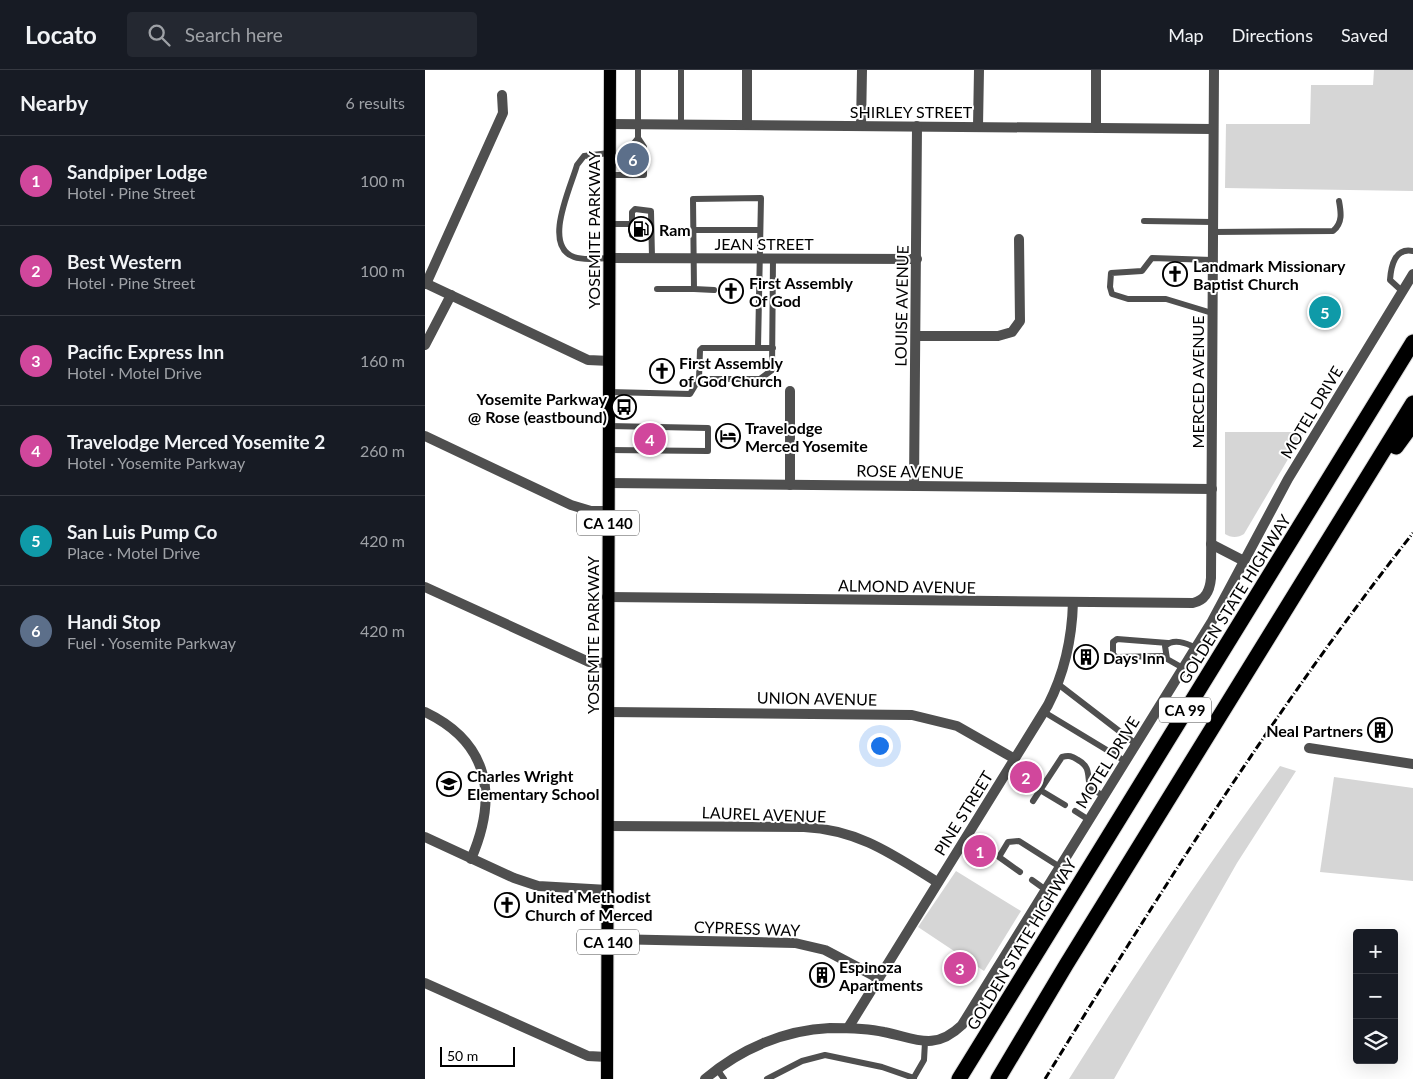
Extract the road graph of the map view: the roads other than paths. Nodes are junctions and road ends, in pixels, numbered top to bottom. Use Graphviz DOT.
graph roads {
  1 [pos="610,70"];
  2 [pos="638,70"];
  3 [pos="681,70"];
  4 [pos="747,70"];
  5 [pos="862,70"];
  6 [pos="979,70"];
  7 [pos="1096,70"];
  8 [pos="1214,70"];
  9 [pos="502,95"];
  10 [pos="609,124"];
  11 [pos="638,124"];
  12 [pos="681,124"];
  13 [pos="747,124"];
  14 [pos="861,126"];
  15 [pos="917,126"];
  16 [pos="978,126"];
  17 [pos="1096,128"];
  18 [pos="1213,129"];
  19 [pos="638,138"];
  20 [pos="630,152"];
  21 [pos="609,153"];
  22 [pos="630,165"];
  23 [pos="609,175"];
  24 [pos="630,175"];
  25 [pos="1339,200"];
  26 [pos="1144,221"];
  27 [pos="609,224"];
  28 [pos="634,224"];
  29 [pos="1213,227"];
  30 [pos="693,230"];
  31 [pos="760,230"];
  32 [pos="651,237"];
  33 [pos="1019,239"];
  34 [pos="1413,250"];
  35 [pos="610,258"];
  36 [pos="651,258"];
  37 [pos="694,258"];
  38 [pos="760,258"];
  39 [pos="773,258"];
  40 [pos="917,260"];
  41 [pos="1212,260"];
  42 [pos="1413,274"];
  43 [pos="426,284"];
  44 [pos="657,289"];
  45 [pos="694,289"];
  46 [pos="714,290"];
  47 [pos="1402,291"];
  48 [pos="451,295"];
  49 [pos="1212,313"];
  50 [pos="916,336"];
  51 [pos="1413,342"];
  52 [pos="425,345"];
  53 [pos="758,348"];
  54 [pos="773,348"];
  55 [pos="609,361"];
  56 [pos="699,379"];
  57 [pos="790,391"];
  58 [pos="609,392"];
  59 [pos="1413,403"];
  60 [pos="1413,424"];
  61 [pos="609,426"];
  62 [pos="425,436"];
  63 [pos="608,450"];
  64 [pos="608,483"];
  65 [pos="790,485"];
  66 [pos="914,486"];
  67 [pos="1212,489"];
  68 [pos="608,511"];
  69 [pos="1337,526"];
  70 [pos="1211,544"];
  71 [pos="1244,561"];
  72 [pos="425,588"];
  73 [pos="607,597"];
  74 [pos="1204,598"];
  75 [pos="1073,602"];
  76 [pos="1168,643"];
  77 [pos="1196,648"];
  78 [pos="1165,656"];
  79 [pos="608,663"];
  80 [pos="1183,668"];
  81 [pos="1058,684"];
  82 [pos="425,712"];
  83 [pos="608,712"];
  84 [pos="1044,712"];
  85 [pos="1136,744"];
  86 [pos="1309,748"];
  87 [pos="1015,759"];
  88 [pos="1125,761"];
  89 [pos="1413,764"];
  90 [pos="1041,790"];
  91 [pos="1104,796"];
  92 [pos="1033,801"];
  93 [pos="1065,805"];
  94 [pos="1075,811"];
  95 [pos="1089,820"];
  96 [pos="608,826"];
  97 [pos="425,838"];
  98 [pos="471,859"];
  99 [pos="1060,867"];
  100 [pos="1019,872"];
  101 [pos="1032,880"];
  102 [pos="937,882"];
  103 [pos="608,890"];
  104 [pos="1046,890"];
  105 [pos="607,939"];
  106 [pos="878,978"];
  107 [pos="425,983"];
  108 [pos="848,1028"];
  109 [pos="925,1042"];
  110 [pos="607,1057"];
  111 [pos="717,1069"];
  112 [pos="607,1079"];
  113 [pos="705,1079"];
  114 [pos="724,1079"];
  115 [pos="767,1079"];
  116 [pos="913,1079"];
  117 [pos="959,1079"];
  118 [pos="998,1079"];
  1 -- 10 [label="main road, YOSEMITE PARKWAY / CA 140"];
  2 -- 11 [label="lane"];
  3 -- 12 [label="lane"];
  4 -- 13 [label="street"];
  5 -- 14 [label="street"];
  6 -- 16 [label="street"];
  7 -- 17 [label="street"];
  8 -- 18 [label="street, MERCED AVENUE"];
  9 -- 43 [label="street"];
  10 -- 11 [label="street, SHIRLEY STREET"];
  10 -- 21 [label="main road, YOSEMITE PARKWAY / CA 140"];
  11 -- 12 [label="street, SHIRLEY STREET"];
  11 -- 19 [label="lane"];
  12 -- 13 [label="street, SHIRLEY STREET"];
  13 -- 14 [label="street, SHIRLEY STREET"];
  14 -- 15 [label="street, SHIRLEY STREET"];
  15 -- 16 [label="street, SHIRLEY STREET"];
  15 -- 40 [label="street, LOUISE AVENUE"];
  16 -- 17 [label="street, SHIRLEY STREET"];
  17 -- 18 [label="street, SHIRLEY STREET"];
  18 -- 29 [label="street, MERCED AVENUE"];
  19 -- 20 [label="lane"];
  19 -- 24 [label="lane"];
  21 -- 23 [label="main road, YOSEMITE PARKWAY / CA 140"];
  21 -- 35 [label="lane"];
  22 -- 24 [label="lane"];
  23 -- 24 [label="lane"];
  23 -- 27 [label="main road, YOSEMITE PARKWAY / CA 140"];
  25 -- 29 [label="lane"];
  26 -- 29 [label="lane"];
  27 -- 28 [label="lane"];
  27 -- 35 [label="main road, YOSEMITE PARKWAY / CA 140"];
  28 -- 32 [label="lane"];
  28 -- 32 [label="lane"];
  29 -- 41 [label="street, MERCED AVENUE"];
  30 -- 31 [label="lane"];
  30 -- 31 [label="lane"];
  30 -- 37 [label="lane"];
  31 -- 38 [label="lane"];
  32 -- 36 [label="lane"];
  33 -- 50 [label="street"];
  34 -- 47 [label="lane"];
  35 -- 36 [label="street, JEAN STREET"];
  35 -- 55 [label="main road, YOSEMITE PARKWAY / CA 140"];
  36 -- 37 [label="street, JEAN STREET"];
  37 -- 38 [label="street, JEAN STREET"];
  37 -- 45 [label="lane"];
  38 -- 39 [label="street, JEAN STREET"];
  38 -- 53 [label="lane"];
  39 -- 40 [label="street, JEAN STREET"];
  39 -- 54 [label="lane"];
  40 -- 50 [label="street, LOUISE AVENUE"];
  41 -- 49 [label="street, MERCED AVENUE"];
  41 -- 49 [label="lane"];
  42 -- 47 [label="street, MOTEL DRIVE"];
  43 -- 48 [label="street"];
  44 -- 45 [label="lane"];
  45 -- 46 [label="lane"];
  47 -- 71 [label="street, MOTEL DRIVE"];
  48 -- 52 [label="street"];
  48 -- 55 [label="street"];
  49 -- 67 [label="street, MERCED AVENUE"];
  50 -- 66 [label="street, LOUISE AVENUE"];
  51 -- 117 [label="highway, GOLDEN STATE HIGHWAY / CA 99"];
  53 -- 54 [label="lane"];
  53 -- 56 [label="lane"];
  54 -- 56 [label="lane"];
  55 -- 58 [label="main road, YOSEMITE PARKWAY / CA 140"];
  56 -- 58 [label="lane"];
  57 -- 65 [label="street"];
  58 -- 61 [label="main road, YOSEMITE PARKWAY / CA 140"];
  59 -- 69 [label="highway, CA 99"];
  60 -- 69 [label="highway"];
  61 -- 63 [label="main road, YOSEMITE PARKWAY / CA 140"];
  61 -- 63 [label="lane"];
  62 -- 68 [label="street"];
  63 -- 64 [label="main road, YOSEMITE PARKWAY / CA 140"];
  64 -- 65 [label="street, ROSE AVENUE"];
  64 -- 68 [label="main road, YOSEMITE PARKWAY / CA 140"];
  65 -- 66 [label="street, ROSE AVENUE"];
  66 -- 67 [label="street, ROSE AVENUE"];
  67 -- 70 [label="street, MERCED AVENUE"];
  68 -- 73 [label="main road, YOSEMITE PARKWAY / CA 140"];
  69 -- 118 [label="highway, CA 99"];
  70 -- 71 [label="street"];
  70 -- 74 [label="street, MERCED AVENUE"];
  71 -- 77 [label="street, MOTEL DRIVE"];
  72 -- 79 [label="street"];
  73 -- 75 [label="street, ALMOND AVENUE"];
  73 -- 79 [label="main road, YOSEMITE PARKWAY / CA 140"];
  74 -- 75 [label="street, ALMOND AVENUE"];
  75 -- 81 [label="street, PINE STREET"];
  76 -- 77 [label="lane"];
  76 -- 78 [label="lane"];
  76 -- 78 [label="lane"];
  77 -- 80 [label="street, MOTEL DRIVE"];
  78 -- 80 [label="lane"];
  79 -- 83 [label="main road, YOSEMITE PARKWAY / CA 140"];
  80 -- 85 [label="street, MOTEL DRIVE"];
  81 -- 84 [label="street, PINE STREET"];
  81 -- 85 [label="lane"];
  82 -- 98 [label="street"];
  83 -- 87 [label="street, UNION AVENUE"];
  83 -- 96 [label="main road, YOSEMITE PARKWAY / CA 140"];
  84 -- 87 [label="street, PINE STREET"];
  84 -- 88 [label="lane"];
  85 -- 88 [label="street, MOTEL DRIVE"];
  86 -- 89 [label="street"];
  87 -- 102 [label="street, PINE STREET"];
  88 -- 91 [label="street, MOTEL DRIVE"];
  90 -- 91 [label="lane"];
  90 -- 92 [label="lane"];
  90 -- 93 [label="lane"];
  91 -- 95 [label="street, MOTEL DRIVE"];
  94 -- 95 [label="lane"];
  95 -- 99 [label="street, MOTEL DRIVE"];
  96 -- 102 [label="street, LAUREL AVENUE"];
  96 -- 103 [label="main road, YOSEMITE PARKWAY / CA 140"];
  97 -- 98 [label="street"];
  98 -- 103 [label="street"];
  99 -- 100 [label="lane"];
  99 -- 104 [label="street, MOTEL DRIVE"];
  101 -- 104 [label="lane"];
  102 -- 106 [label="street, PINE STREET"];
  103 -- 105 [label="main road, YOSEMITE PARKWAY / CA 140"];
  104 -- 109 [label="street, MOTEL DRIVE"];
  105 -- 106 [label="street, CYPRESS WAY"];
  105 -- 110 [label="main road, YOSEMITE PARKWAY / CA 140"];
  106 -- 108 [label="street, PINE STREET"];
  107 -- 110 [label="street"];
  108 -- 109 [label="street"];
  108 -- 111 [label="street"];
  109 -- 116 [label="lane"];
  110 -- 112 [label="main road, YOSEMITE PARKWAY / CA 140"];
  111 -- 113 [label="street"];
  111 -- 114 [label="lane"];
  115 -- 116 [label="lane"];
}
